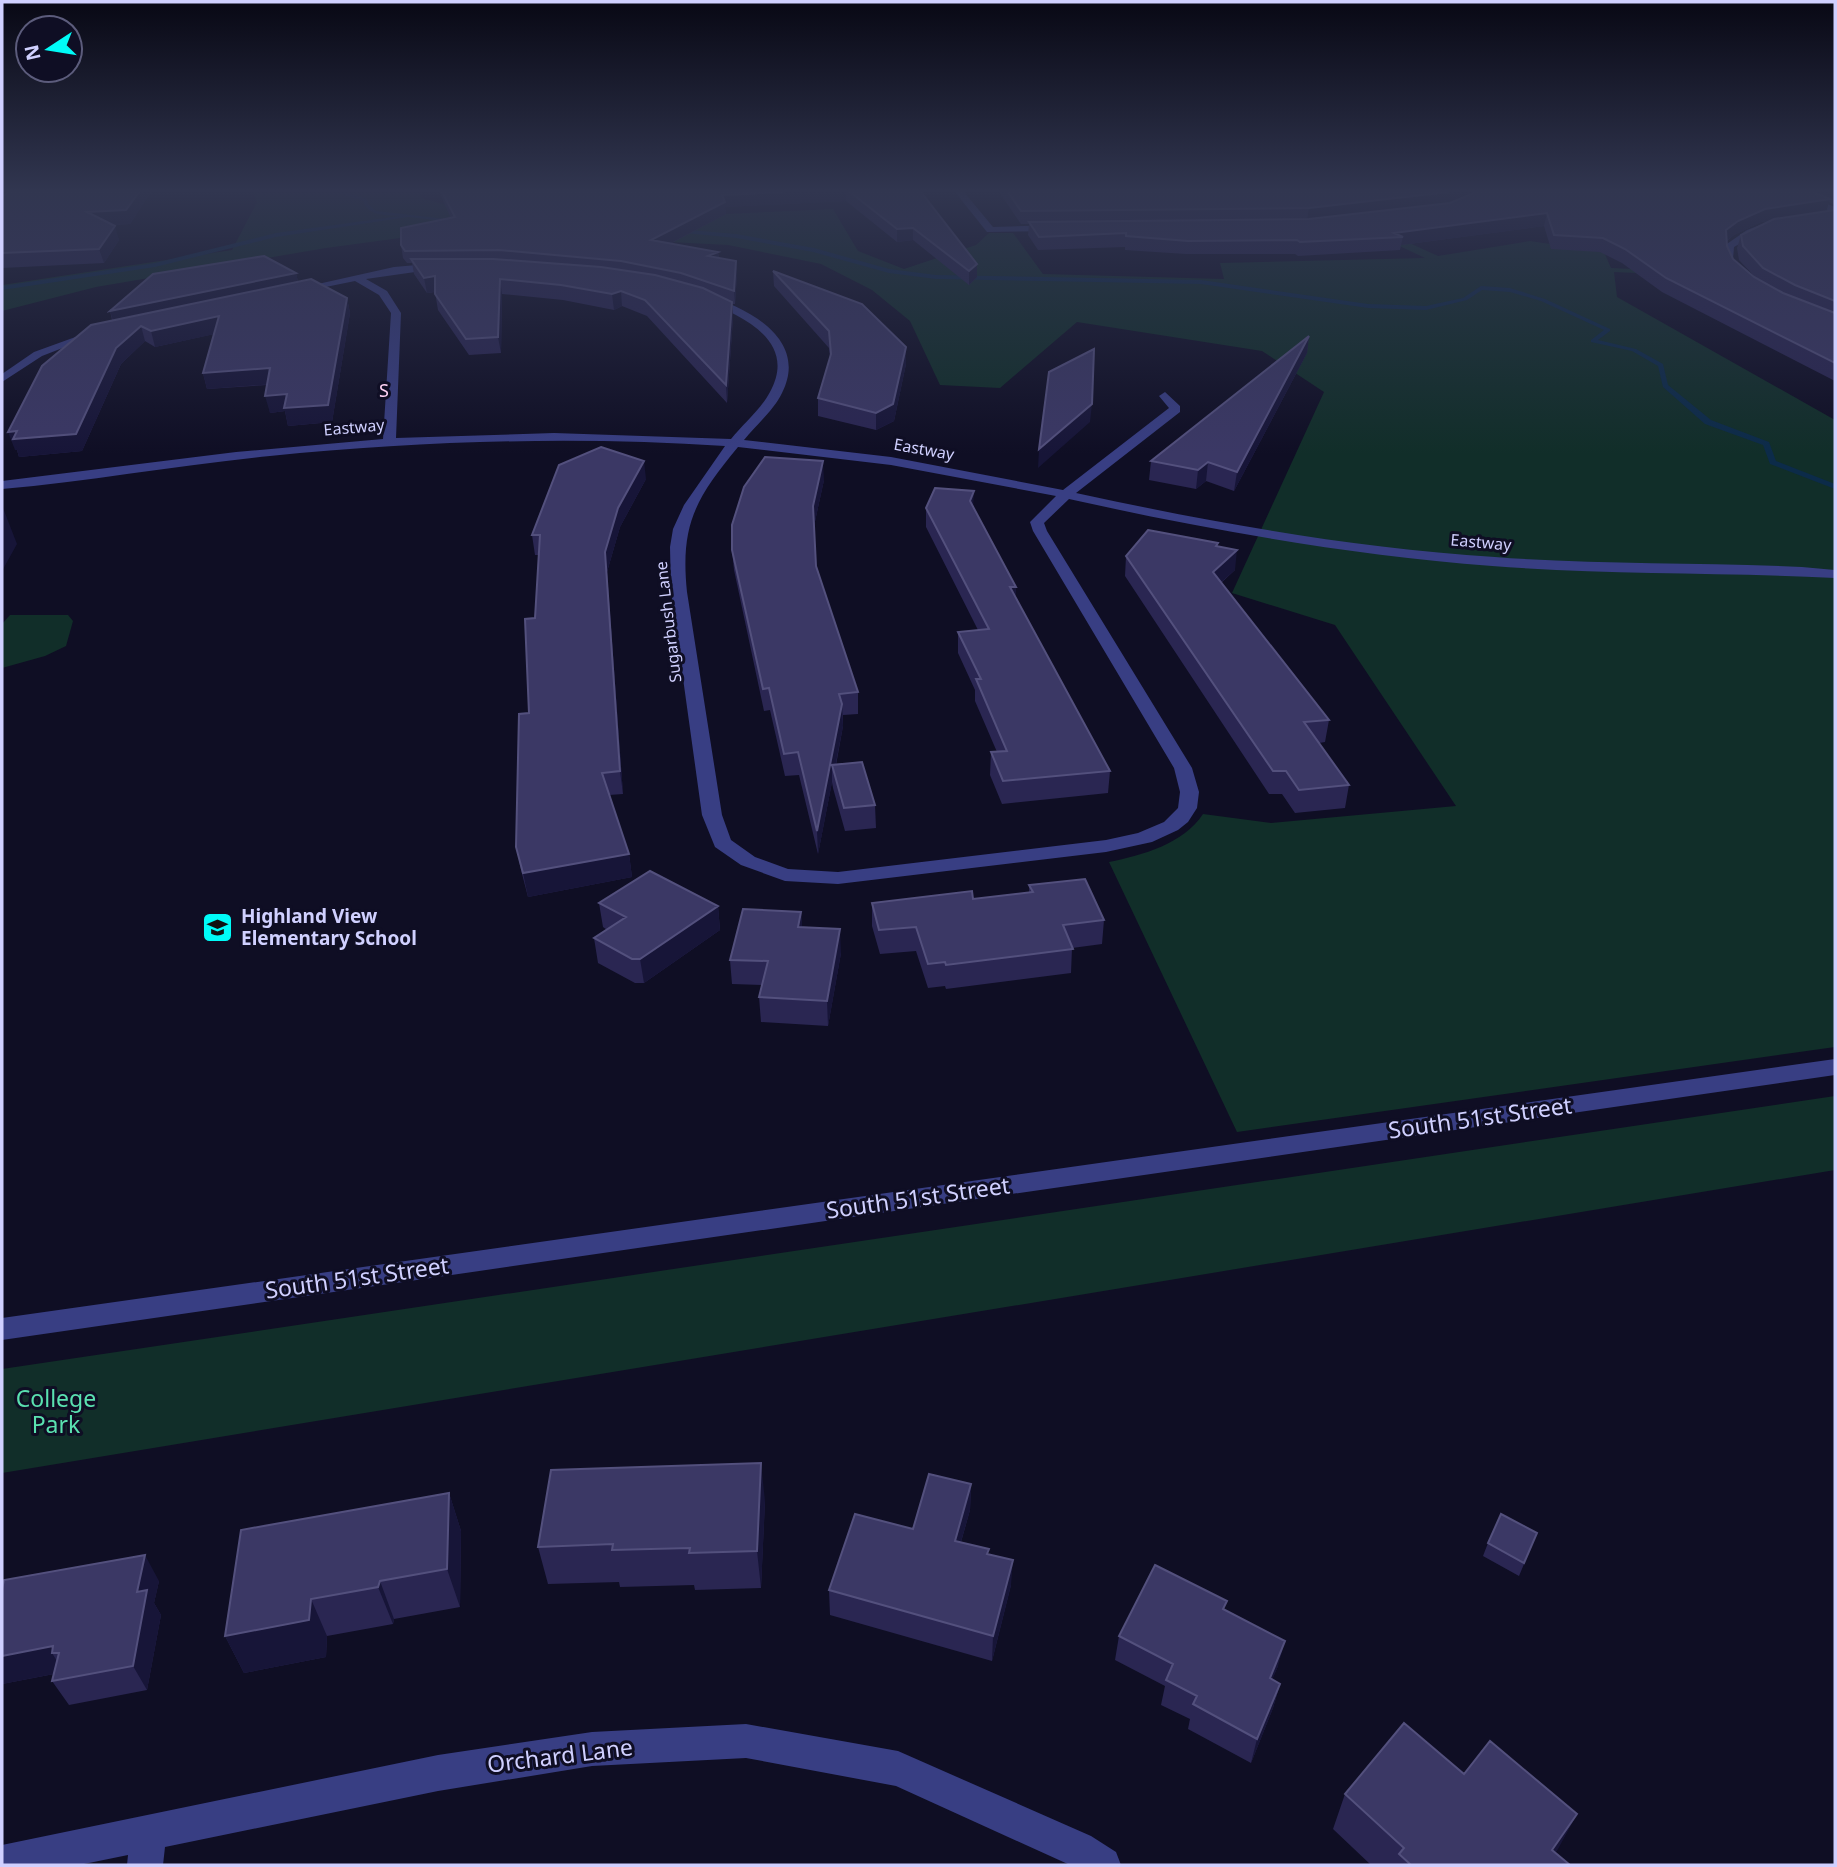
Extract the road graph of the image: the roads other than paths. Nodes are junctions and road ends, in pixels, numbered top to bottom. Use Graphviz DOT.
graph roads {
  1 [pos="352,279"];
  2 [pos="359,279"];
  3 [pos="1746,279"];
  4 [pos="1748,281"];
  5 [pos="279,294"];
  6 [pos="693,294"];
  7 [pos="112,329"];
  8 [pos="2,379"];
  9 [pos="1165,396"];
  10 [pos="389,442"];
  11 [pos="736,442"];
  12 [pos="2,485"];
  13 [pos="1065,495"];
  14 [pos="1835,575"];
  15 [pos="1835,1067"];
  16 [pos="2,1329"];
  17 [pos="147,1849"];
  18 [pos="2,1863"];
  19 [pos="1102,1865"];
  1 -- 5 [label="street"];
  2 -- 10 [label="street"];
  3 -- 4 [label="street"];
  6 -- 11 [label="street, Sugarbush Lane"];
  7 -- 8 [label="street"];
  9 -- 13 [label="street"];
  10 -- 11 [label="street, Eastway"];
  10 -- 12 [label="street, Eastway"];
  11 -- 13 [label="street, Eastway"];
  11 -- 13 [label="street, Sugarbush Lane"];
  13 -- 14 [label="street, Eastway"];
  15 -- 16 [label="street, South 51st Street"];
  17 -- 18 [label="street, Orchard Lane"];
  17 -- 19 [label="street, Orchard Lane"];
}
